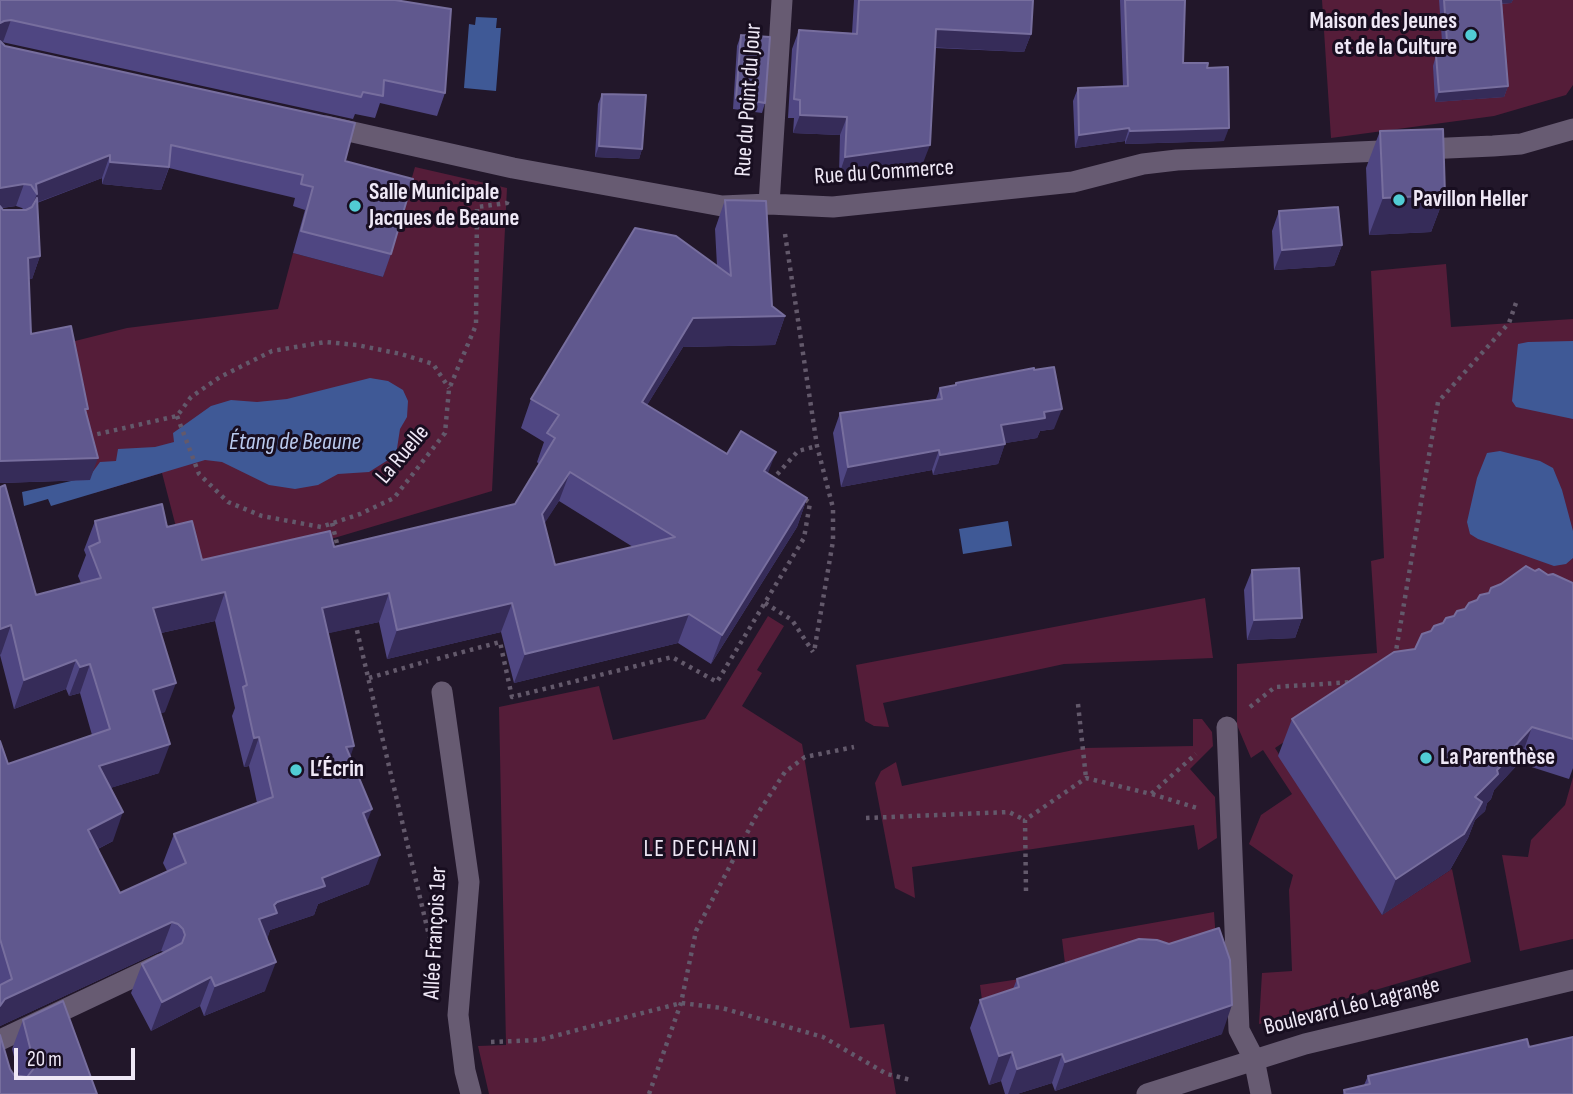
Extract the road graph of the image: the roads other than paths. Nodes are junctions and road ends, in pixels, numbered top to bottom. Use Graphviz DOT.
graph roads {
  1 [pos="782,0"];
  2 [pos="304,122"];
  3 [pos="1573,129"];
  4 [pos="769,204"];
  5 [pos="442,692"];
  6 [pos="1227,727"];
  7 [pos="161,964"];
  8 [pos="1573,980"];
  9 [pos="0,1053"];
  10 [pos="1254,1059"];
  11 [pos="471,1094"];
  12 [pos="1147,1094"];
  13 [pos="1261,1094"];
  1 -- 4 [label="street, Rue du Point du Jour"];
  2 -- 4 [label="street, Rue du Commerce"];
  3 -- 4 [label="street, Rue du Commerce"];
  5 -- 11 [label="street, Allée François 1er"];
  6 -- 10 [label="street"];
  7 -- 9 [label="street"];
  8 -- 10 [label="street, Boulevard Léo Lagrange"];
  10 -- 12 [label="street, Boulevard Léo Lagrange"];
  10 -- 13 [label="street"];
}
